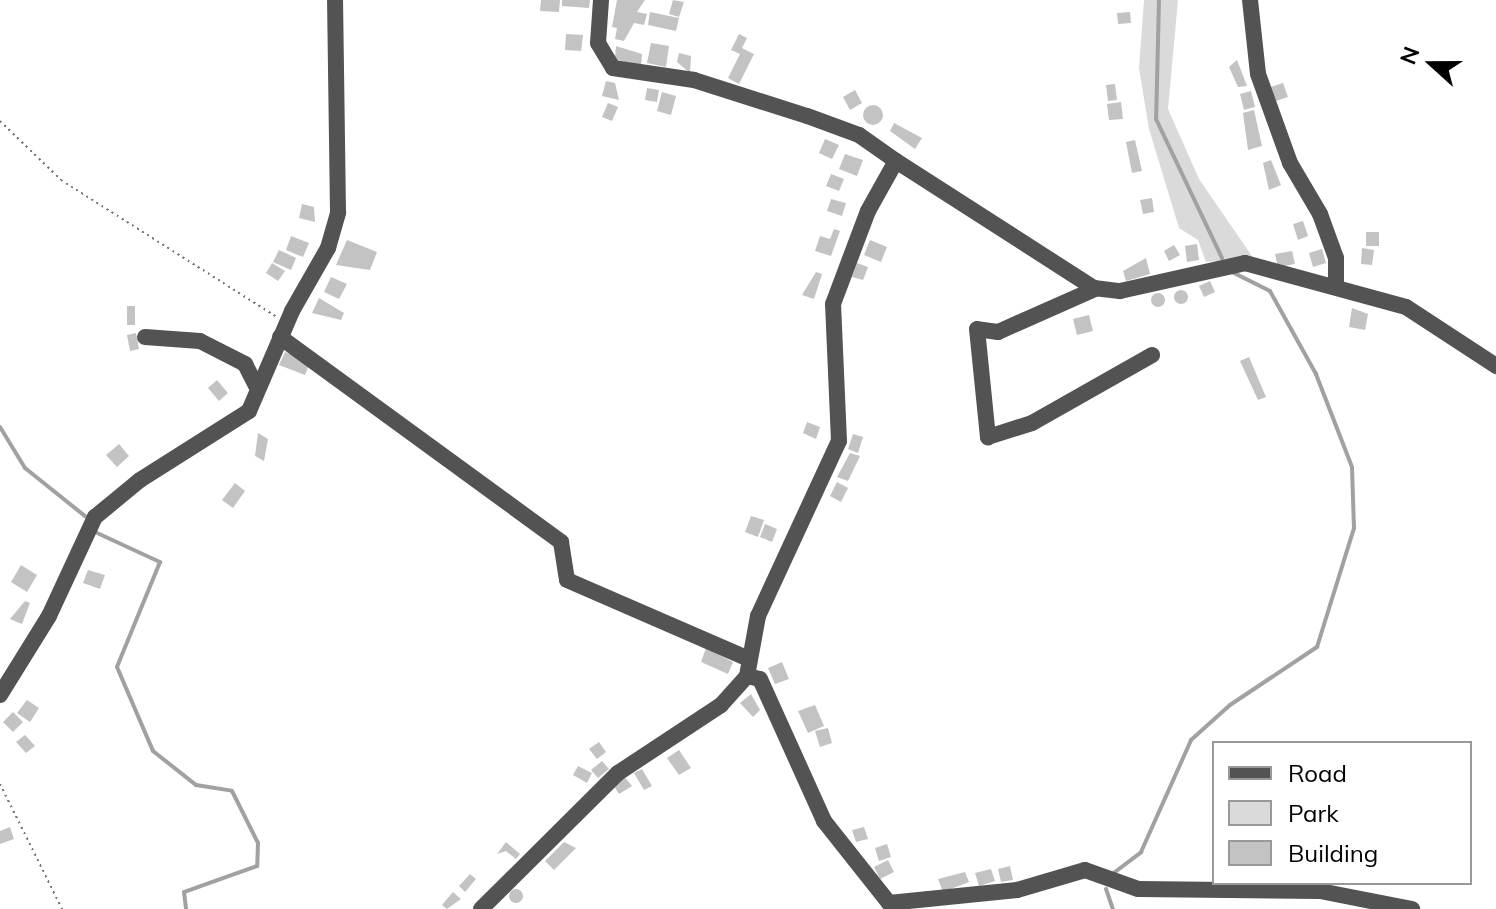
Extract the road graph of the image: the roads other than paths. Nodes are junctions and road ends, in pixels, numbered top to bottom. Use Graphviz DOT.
graph roads {
  1 [pos="335,0"];
  2 [pos="601,0"];
  3 [pos="1250,0"];
  4 [pos="896,161"];
  5 [pos="1336,285"];
  6 [pos="1095,289"];
  7 [pos="283,330"];
  8 [pos="145,337"];
  9 [pos="1152,355"];
  10 [pos="1496,366"];
  11 [pos="256,386"];
  12 [pos="748,667"];
  13 [pos="0,695"];
  14 [pos="481,909"];
  15 [pos="1412,909"];
  1 -- 7 [label="street"];
  2 -- 4 [label="street"];
  3 -- 5 [label="street"];
  4 -- 6 [label="street"];
  4 -- 12 [label="street"];
  5 -- 6 [label="street"];
  5 -- 10 [label="street"];
  6 -- 9 [label="street"];
  7 -- 11 [label="street"];
  7 -- 12 [label="street"];
  8 -- 11 [label="street"];
  11 -- 13 [label="street"];
  12 -- 14 [label="street"];
  12 -- 15 [label="street"];
}
